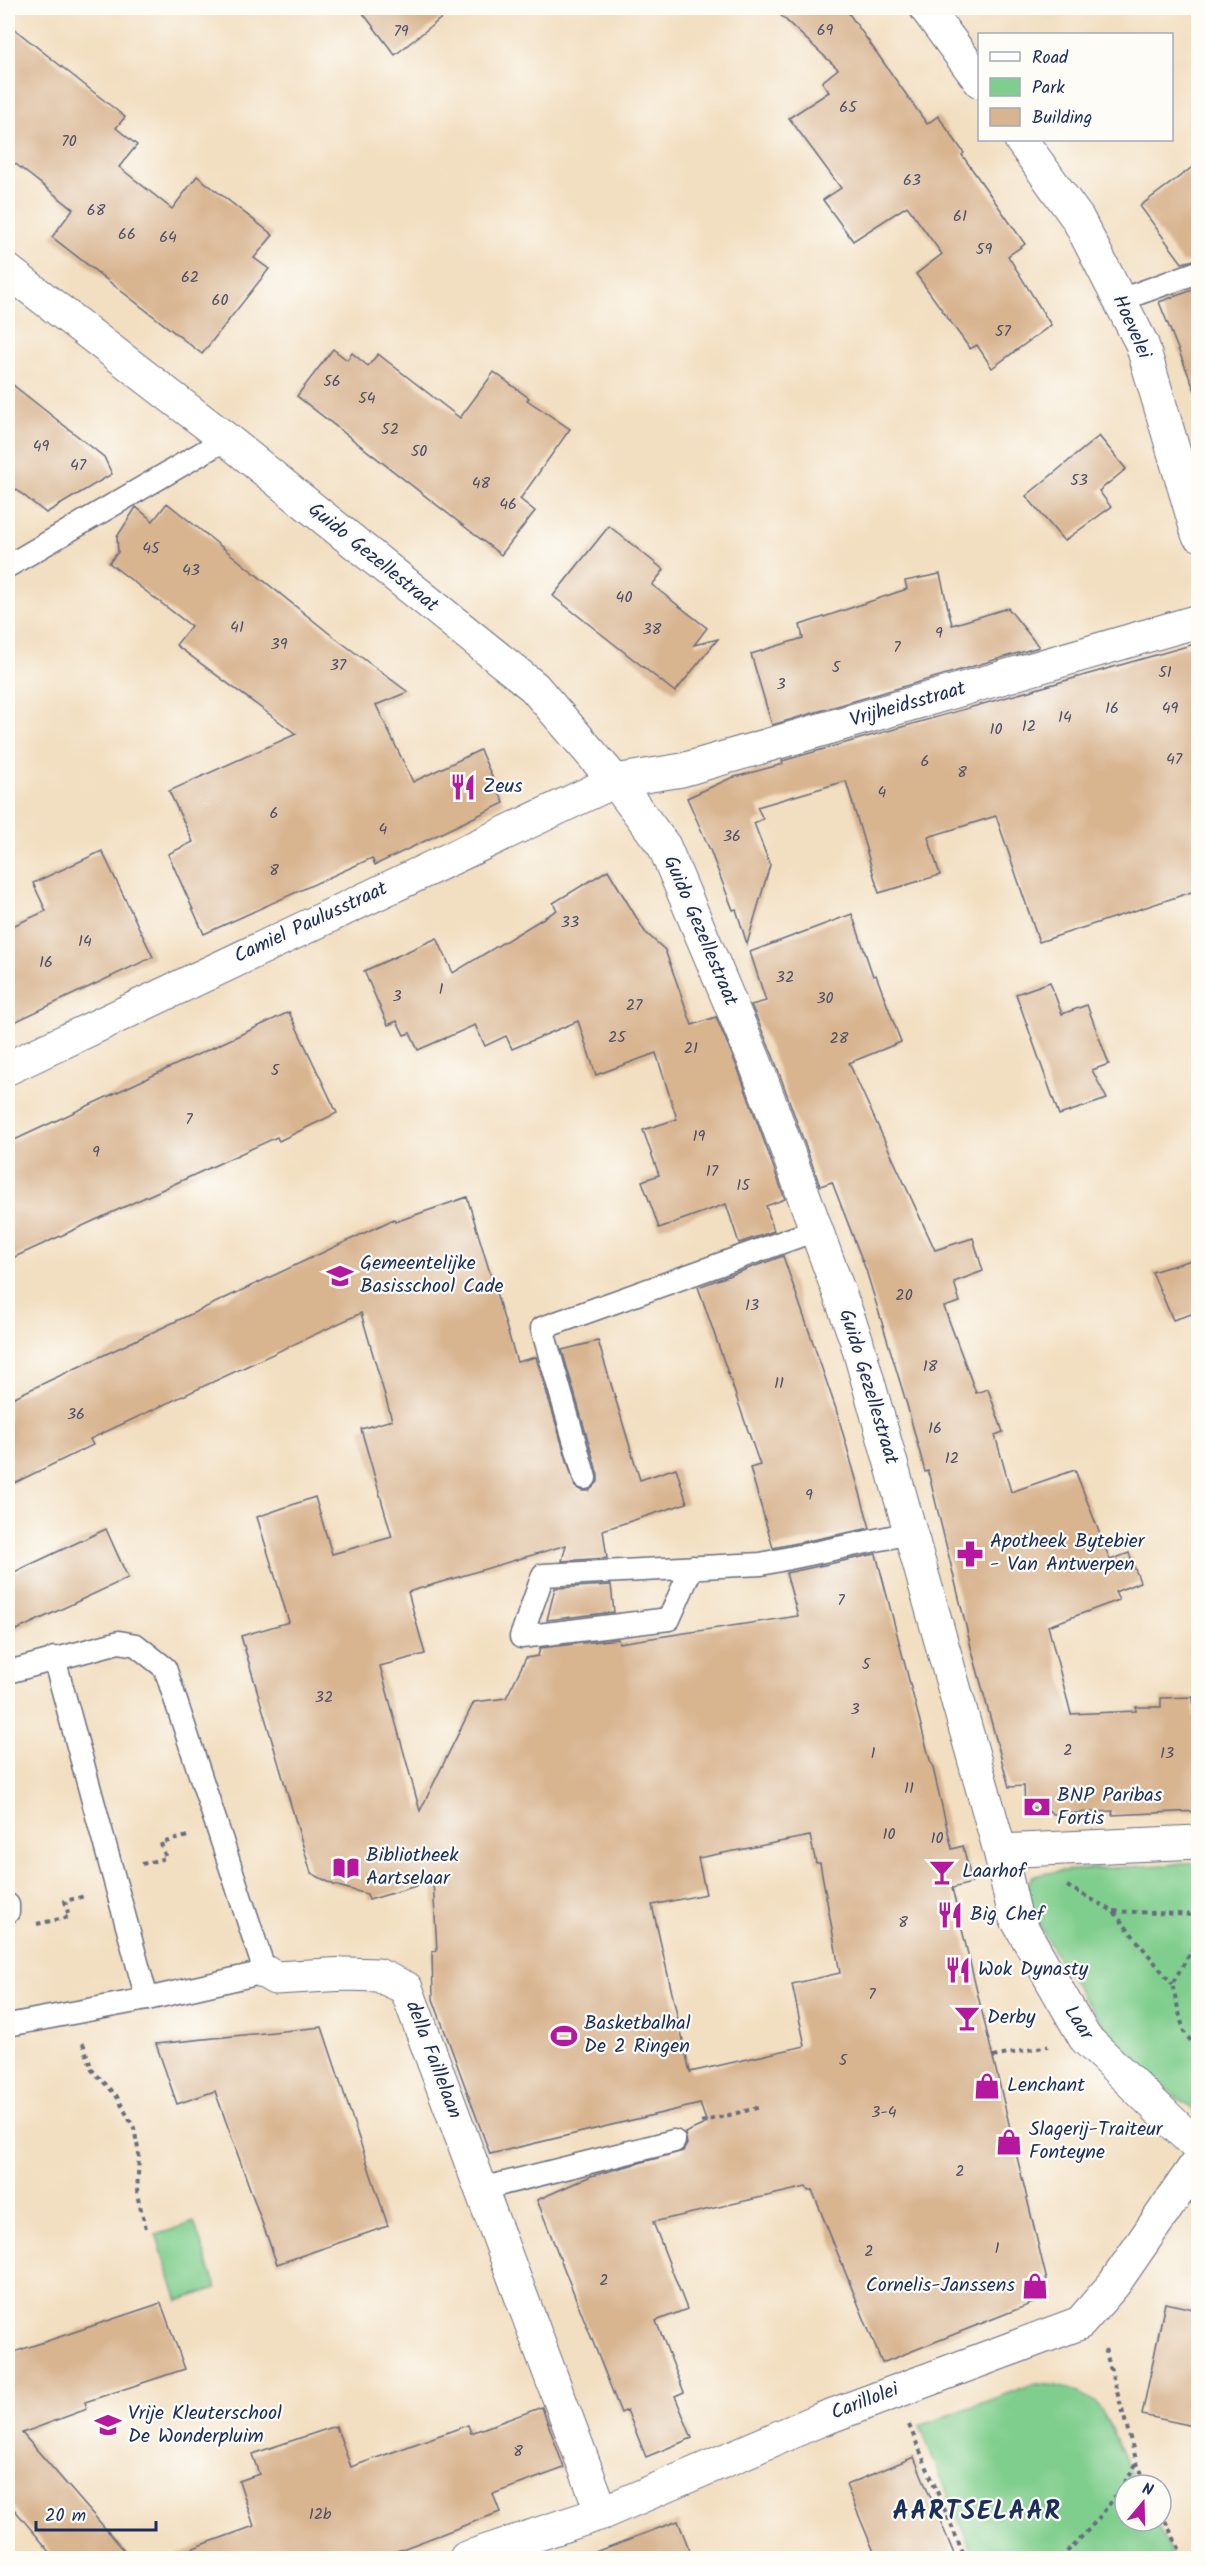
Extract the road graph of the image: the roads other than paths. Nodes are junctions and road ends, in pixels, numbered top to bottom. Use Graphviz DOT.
graph roads {
  1 [pos="926,8"];
  2 [pos="978,78"];
  3 [pos="1022,141"];
  4 [pos="8,271"];
  5 [pos="1198,272"];
  6 [pos="1120,300"];
  7 [pos="226,439"];
  8 [pos="1198,534"];
  9 [pos="8,566"];
  10 [pos="1198,621"];
  11 [pos="615,781"];
  12 [pos="8,1068"];
  13 [pos="816,1230"];
  14 [pos="585,1478"];
  15 [pos="910,1533"];
  16 [pos="692,1567"];
  17 [pos="54,1658"];
  18 [pos="8,1672"];
  19 [pos="1198,1842"];
  20 [pos="1000,1851"];
  21 [pos="8,1905"];
  22 [pos="8,1912"];
  23 [pos="265,1972"];
  24 [pos="147,1999"];
  25 [pos="8,2025"];
  26 [pos="674,2141"];
  27 [pos="1198,2146"];
  28 [pos="1198,2162"];
  29 [pos="481,2189"];
  30 [pos="602,2513"];
  31 [pos="466,2559"];
  1 -- 2 [label="street"];
  3 -- 6 [label="street, Hoevelei"];
  4 -- 7 [label="street, Guido Gezellestraat"];
  5 -- 6 [label="lane"];
  6 -- 8 [label="street, Hoevelei"];
  7 -- 9 [label="lane"];
  7 -- 11 [label="street, Guido Gezellestraat"];
  10 -- 11 [label="street, Vrijheidsstraat"];
  11 -- 12 [label="street, Camiel Paulusstraat"];
  11 -- 13 [label="street, Guido Gezellestraat"];
  13 -- 14 [label="lane"];
  13 -- 15 [label="street, Guido Gezellestraat"];
  15 -- 16 [label="lane"];
  15 -- 20 [label="street, Guido Gezellestraat"];
  16 -- 16 [label="lane"];
  17 -- 18 [label="lane"];
  17 -- 23 [label="lane"];
  17 -- 24 [label="lane"];
  19 -- 20 [label="street"];
  20 -- 27 [label="street, Laar"];
  21 -- 22 [label="lane"];
  23 -- 24 [label="lane"];
  23 -- 29 [label="street, della Faillelaan"];
  24 -- 25 [label="lane"];
  26 -- 29 [label="lane"];
  28 -- 30 [label="street, Carillolei"];
  29 -- 30 [label="street, della Faillelaan"];
  30 -- 31 [label="street, Carillolei"];
}
